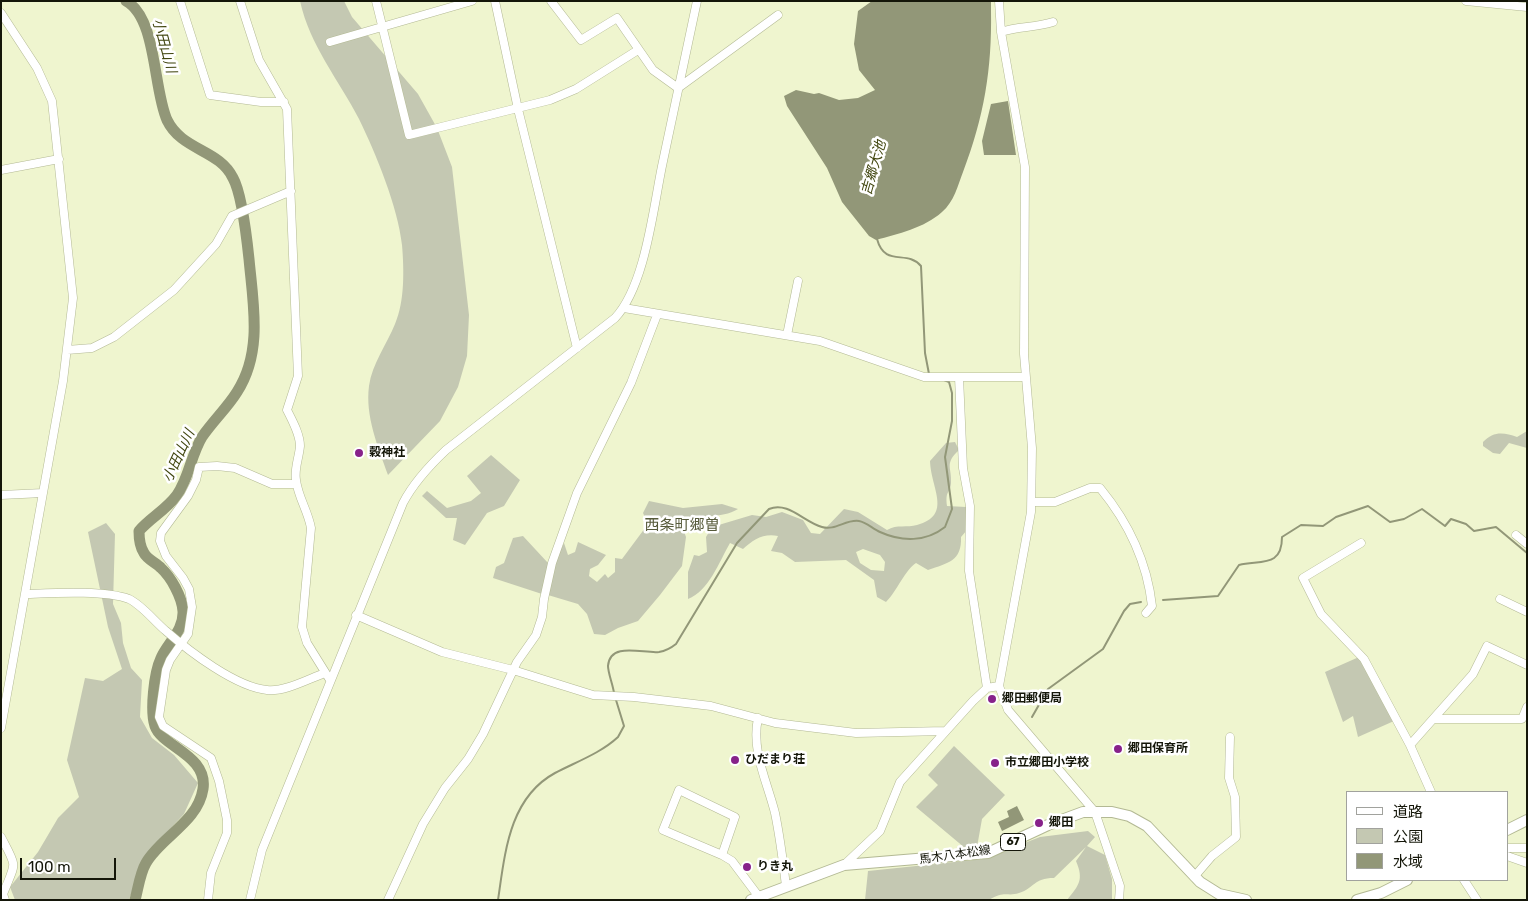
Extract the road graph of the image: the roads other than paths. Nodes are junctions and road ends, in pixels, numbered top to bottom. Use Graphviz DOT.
graph roads {
  1 [pos="180,1"];
  2 [pos="240,1"];
  3 [pos="376,1"];
  4 [pos="472,1"];
  5 [pos="495,1"];
  6 [pos="551,1"];
  7 [pos="697,1"];
  8 [pos="999,1"];
  9 [pos="1466,1"];
  10 [pos="1527,8"];
  11 [pos="1,13"];
  12 [pos="778,16"];
  13 [pos="1053,22"];
  14 [pos="382,26"];
  15 [pos="1001,32"];
  16 [pos="330,42"];
  17 [pos="638,50"];
  18 [pos="678,88"];
  19 [pos="284,102"];
  20 [pos="518,109"];
  21 [pos="59,159"];
  22 [pos="1,170"];
  23 [pos="291,191"];
  24 [pos="798,281"];
  25 [pos="624,308"];
  26 [pos="657,315"];
  27 [pos="787,335"];
  28 [pos="577,348"];
  29 [pos="67,350"];
  30 [pos="959,377"];
  31 [pos="1026,377"];
  32 [pos="296,484"];
  33 [pos="43,493"];
  34 [pos="1,495"];
  35 [pos="1032,502"];
  36 [pos="1516,535"];
  37 [pos="1361,543"];
  38 [pos="1527,544"];
  39 [pos="27,594"];
  40 [pos="1500,599"];
  41 [pos="1527,612"];
  42 [pos="1146,613"];
  43 [pos="356,615"];
  44 [pos="182,644"];
  45 [pos="1527,665"];
  46 [pos="513,670"];
  47 [pos="328,677"];
  48 [pos="999,686"];
  49 [pos="987,688"];
  50 [pos="1527,707"];
  51 [pos="3,710"];
  52 [pos="758,718"];
  53 [pos="1434,719"];
  54 [pos="1,728"];
  55 [pos="945,731"];
  56 [pos="1230,737"];
  57 [pos="1410,745"];
  58 [pos="1431,791"];
  59 [pos="1095,812"];
  60 [pos="1527,820"];
  61 [pos="1508,830"];
  62 [pos="1,837"];
  63 [pos="1508,848"];
  64 [pos="1527,848"];
  65 [pos="722,855"];
  66 [pos="1508,856"];
  67 [pos="1527,863"];
  68 [pos="844,865"];
  69 [pos="1194,877"];
  70 [pos="1405,881"];
  71 [pos="1465,881"];
  72 [pos="786,886"];
  73 [pos="755,898"];
  74 [pos="6,900"];
  75 [pos="208,900"];
  76 [pos="250,900"];
  77 [pos="388,900"];
  78 [pos="1119,900"];
  79 [pos="1246,900"];
  80 [pos="1357,900"];
  81 [pos="1477,900"];
  1 -- 19 [label="street"];
  2 -- 19 [label="street"];
  3 -- 14 [label="street"];
  4 -- 14 [label="street"];
  5 -- 20 [label="street"];
  6 -- 17 [label="street"];
  7 -- 18 [label="street"];
  8 -- 15 [label="street"];
  9 -- 10 [label="street"];
  11 -- 21 [label="street"];
  12 -- 18 [label="street"];
  13 -- 15 [label="street"];
  14 -- 16 [label="street"];
  14 -- 20 [label="street"];
  15 -- 31 [label="street"];
  17 -- 18 [label="street"];
  17 -- 20 [label="street"];
  18 -- 25 [label="street"];
  19 -- 23 [label="street"];
  20 -- 28 [label="street"];
  21 -- 22 [label="street"];
  21 -- 29 [label="street"];
  23 -- 29 [label="street"];
  23 -- 32 [label="street"];
  24 -- 27 [label="street"];
  25 -- 26 [label="street"];
  25 -- 28 [label="street"];
  26 -- 27 [label="street"];
  26 -- 46 [label="street"];
  27 -- 30 [label="street"];
  28 -- 43 [label="street"];
  29 -- 33 [label="street"];
  30 -- 31 [label="street"];
  30 -- 49 [label="street"];
  31 -- 35 [label="street"];
  32 -- 44 [label="street"];
  32 -- 47 [label="street"];
  33 -- 34 [label="street"];
  33 -- 39 [label="street"];
  35 -- 42 [label="street"];
  35 -- 48 [label="street"];
  36 -- 38 [label="street"];
  37 -- 57 [label="street"];
  39 -- 44 [label="street"];
  39 -- 51 [label="street"];
  40 -- 41 [label="street"];
  43 -- 46 [label="street"];
  43 -- 47 [label="street"];
  44 -- 47 [label="street"];
  44 -- 75 [label="street"];
  45 -- 53 [label="street"];
  46 -- 52 [label="street"];
  46 -- 77 [label="street"];
  47 -- 76 [label="street"];
  48 -- 49 [label="street"];
  48 -- 59 [label="street"];
  49 -- 55 [label="street"];
  50 -- 53 [label="street"];
  51 -- 54 [label="street"];
  52 -- 55 [label="street"];
  52 -- 72 [label="street"];
  53 -- 57 [label="street"];
  55 -- 68 [label="street"];
  56 -- 69 [label="street"];
  57 -- 58 [label="street"];
  59 -- 68 [label="main road, 馬木八本松線 / 67"];
  59 -- 69 [label="main road, 馬木八本松線 / 67"];
  59 -- 78 [label="street"];
  60 -- 61 [label="main road"];
  62 -- 74 [label="street"];
  63 -- 64 [label="street"];
  65 -- 65 [label="street"];
  65 -- 73 [label="street"];
  66 -- 67 [label="street"];
  68 -- 72 [label="main road, 馬木八本松線 / 67"];
  69 -- 79 [label="main road, 馬木八本松線 / 67"];
  70 -- 80 [label="main road"];
  71 -- 81 [label="street"];
  72 -- 73 [label="main road, 馬木八本松線 / 67"];
}
